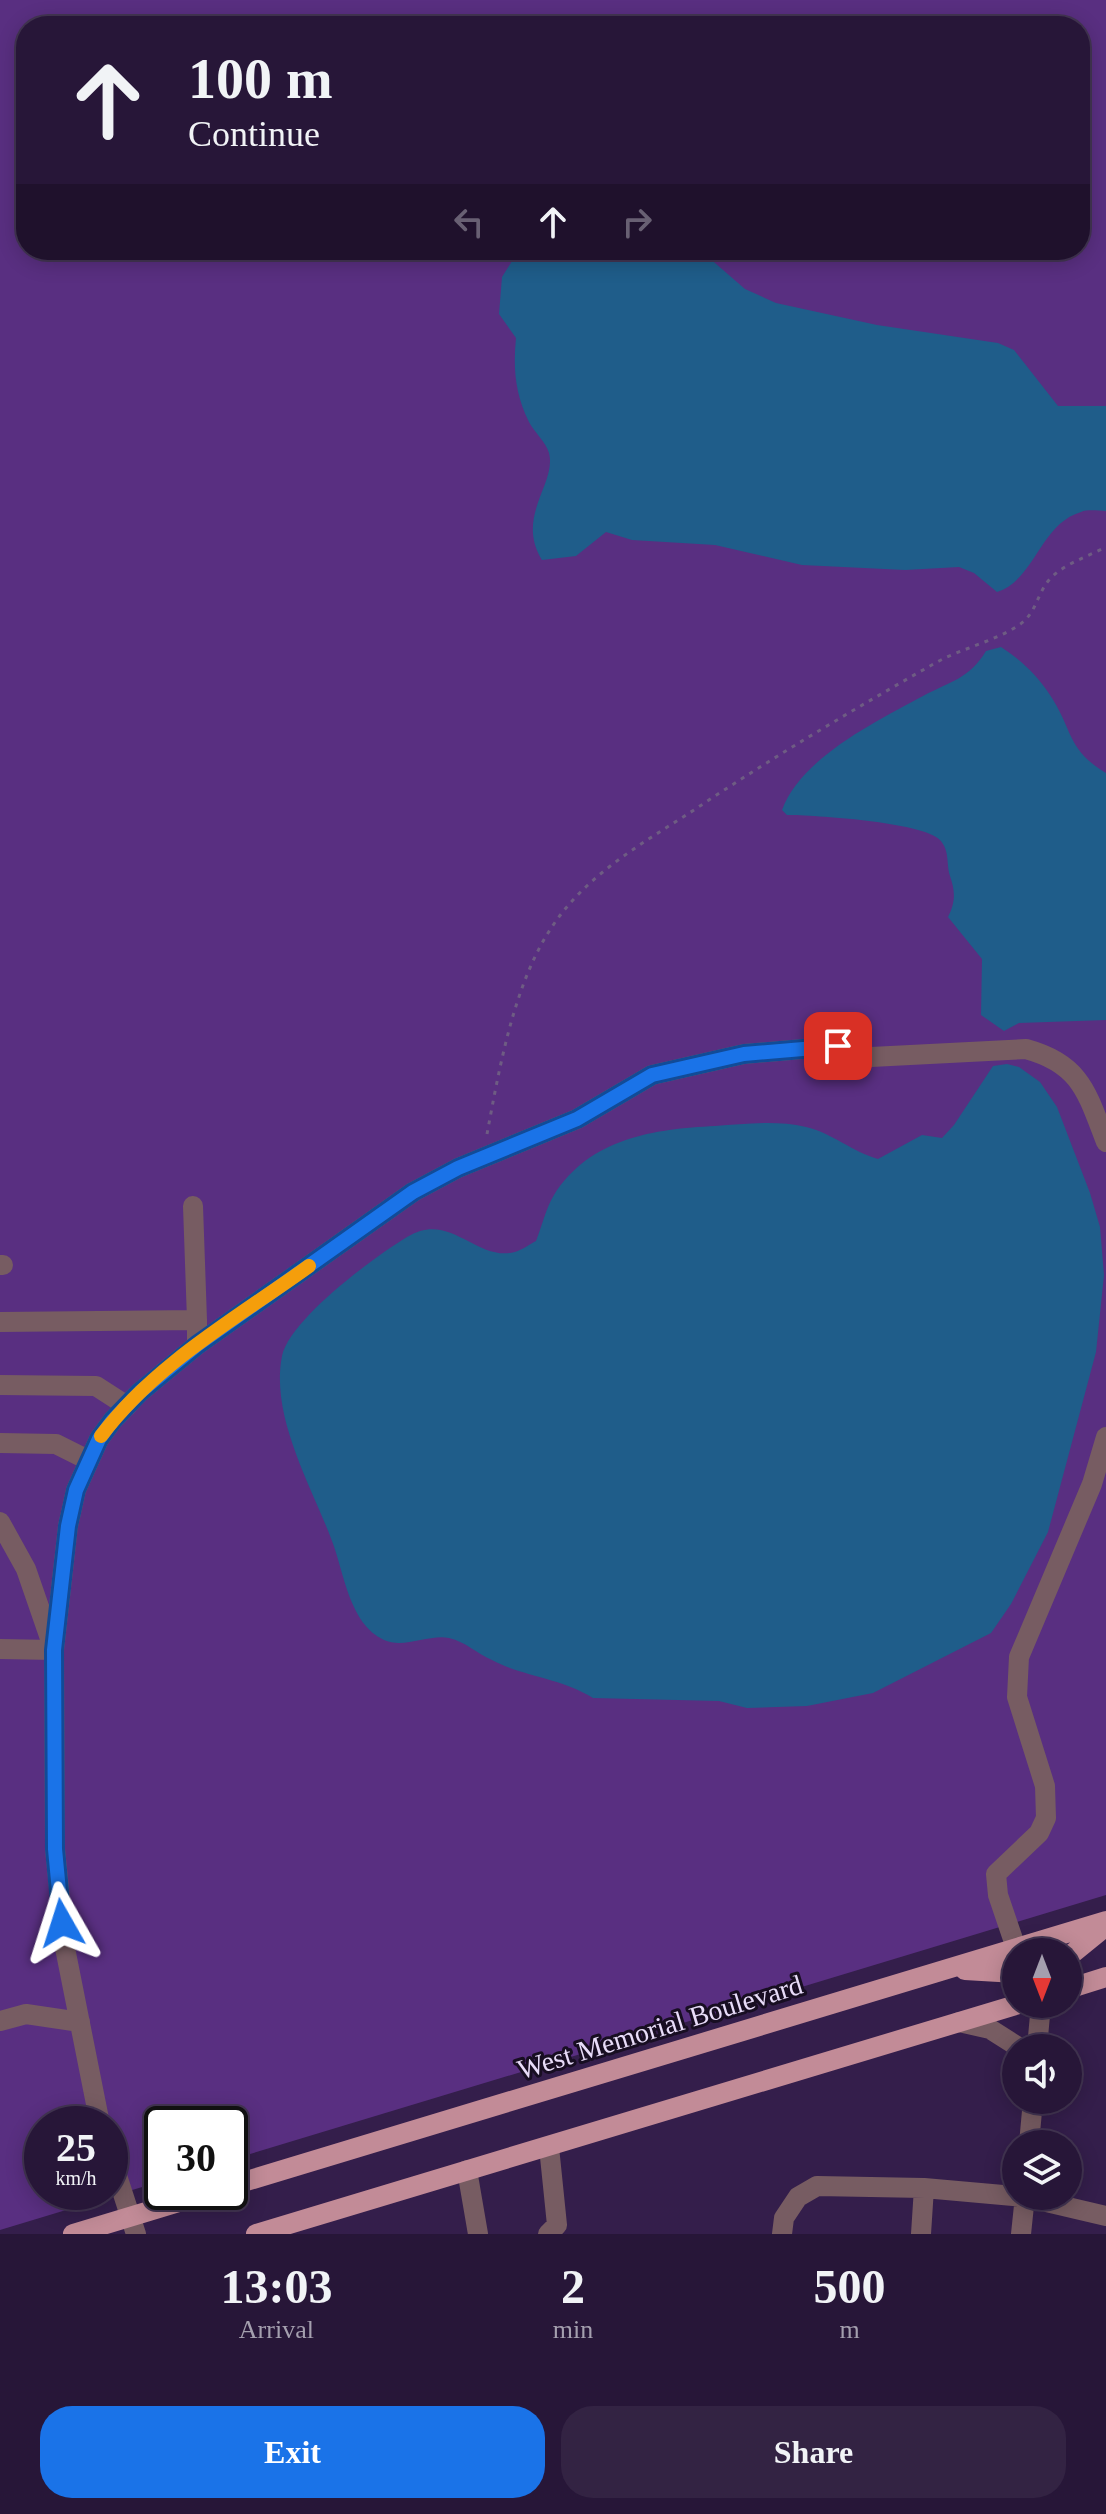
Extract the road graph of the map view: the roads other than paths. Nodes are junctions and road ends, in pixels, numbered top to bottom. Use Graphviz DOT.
graph roads {
  1 [pos="1106,1142"];
  2 [pos="193,1206"];
  3 [pos="197,1320"];
  4 [pos="0,1322"];
  5 [pos="197,1345"];
  6 [pos="0,1385"];
  7 [pos="127,1406"];
  8 [pos="1106,1437"];
  9 [pos="0,1443"];
  10 [pos="88,1460"];
  11 [pos="0,1522"];
  12 [pos="0,1649"];
  13 [pos="54,1650"];
  14 [pos="1106,1923"];
  15 [pos="1013,1938"];
  16 [pos="1052,1938"];
  17 [pos="1082,1944"];
  18 [pos="1002,1952"];
  19 [pos="959,1966"];
  20 [pos="1002,1971"];
  21 [pos="1106,1977"];
  22 [pos="1082,1985"];
  23 [pos="1002,2009"];
  24 [pos="0,2021"];
  25 [pos="80,2022"];
  26 [pos="959,2022"];
  27 [pos="1002,2037"];
  28 [pos="96,2106"];
  29 [pos="549,2147"];
  30 [pos="467,2170"];
  31 [pos="248,2181"];
  32 [pos="924,2188"];
  33 [pos="1002,2195"];
  34 [pos="169,2210"];
  35 [pos="1024,2210"];
  36 [pos="1080,2210"];
  37 [pos="1106,2216"];
  38 [pos="133,2225"];
  39 [pos="73,2234"];
  40 [pos="256,2234"];
  41 [pos="478,2234"];
  42 [pos="548,2234"];
  43 [pos="782,2234"];
  44 [pos="921,2234"];
  45 [pos="1021,2234"];
  1 -- 5 [label="street"];
  2 -- 3 [label="street"];
  3 -- 4 [label="street"];
  3 -- 5 [label="street"];
  5 -- 7 [label="street"];
  6 -- 7 [label="street"];
  7 -- 10 [label="street"];
  8 -- 15 [label="street"];
  9 -- 10 [label="street"];
  10 -- 13 [label="street"];
  11 -- 13 [label="street"];
  12 -- 13 [label="street"];
  13 -- 25 [label="street"];
  14 -- 16 [label="main road, West Memorial Boulevard"];
  14 -- 17 [label="main road"];
  18 -- 19 [label="main road, West Memorial Boulevard"];
  19 -- 20 [label="main road"];
  19 -- 31 [label="main road, West Memorial Boulevard"];
  21 -- 22 [label="main road"];
  23 -- 26 [label="main road"];
  24 -- 25 [label="street"];
  25 -- 28 [label="street"];
  26 -- 27 [label="street"];
  26 -- 29 [label="main road"];
  29 -- 30 [label="main road"];
  29 -- 42 [label="street"];
  30 -- 40 [label="main road"];
  30 -- 41 [label="street"];
  32 -- 33 [label="street"];
  32 -- 43 [label="street"];
  32 -- 44 [label="street"];
  34 -- 38 [label="main road"];
  35 -- 45 [label="street"];
  36 -- 37 [label="street"];
  38 -- 39 [label="main road"];
}
